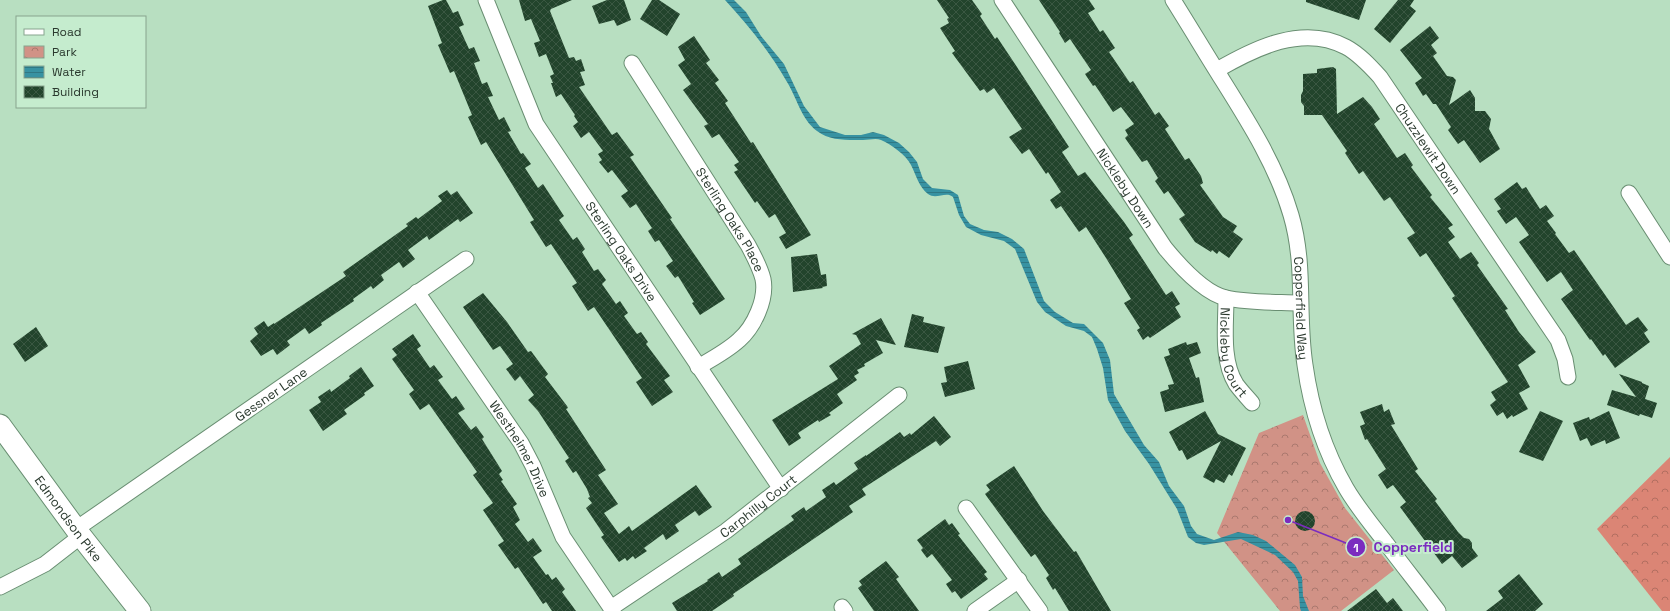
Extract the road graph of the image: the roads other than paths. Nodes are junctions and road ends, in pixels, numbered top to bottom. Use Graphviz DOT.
graph roads {
  1 [pos="486,0"];
  2 [pos="1002,0"];
  3 [pos="1173,0"];
  4 [pos="632,62"];
  5 [pos="1217,70"];
  6 [pos="1629,193"];
  7 [pos="1670,257"];
  8 [pos="466,259"];
  9 [pos="417,292"];
  10 [pos="1226,298"];
  11 [pos="1300,303"];
  12 [pos="698,367"];
  13 [pos="1568,377"];
  14 [pos="899,395"];
  15 [pos="1252,403"];
  16 [pos="0,425"];
  17 [pos="780,489"];
  18 [pos="966,508"];
  19 [pos="79,533"];
  20 [pos="1019,580"];
  21 [pos="0,587"];
  22 [pos="612,610"];
  23 [pos="140,611"];
  24 [pos="975,611"];
  25 [pos="1040,611"];
  26 [pos="1438,611"];
  1 -- 12 [label="street, Sterling Oaks Drive"];
  2 -- 10 [label="street, Nickleby Down"];
  3 -- 5 [label="street, Copperfield Way"];
  4 -- 12 [label="street, Sterling Oaks Place"];
  5 -- 11 [label="street, Copperfield Way"];
  5 -- 13 [label="street, Chuzzlewit Down"];
  6 -- 7 [label="street"];
  8 -- 9 [label="street, Gessner Lane"];
  9 -- 19 [label="street, Gessner Lane"];
  9 -- 22 [label="street, Westheimer Drive"];
  10 -- 11 [label="street, Nickleby Down"];
  10 -- 15 [label="street, Nickleby Court"];
  11 -- 26 [label="street, Copperfield Way"];
  12 -- 17 [label="street, Sterling Oaks Drive"];
  14 -- 17 [label="street, Carphilly Court"];
  16 -- 19 [label="main road, Edmondson Pike"];
  17 -- 22 [label="street, Carphilly Court"];
  18 -- 20 [label="street"];
  19 -- 21 [label="street, Gessner Lane"];
  19 -- 23 [label="main road, Edmondson Pike"];
  20 -- 24 [label="street"];
  20 -- 25 [label="street"];
}
